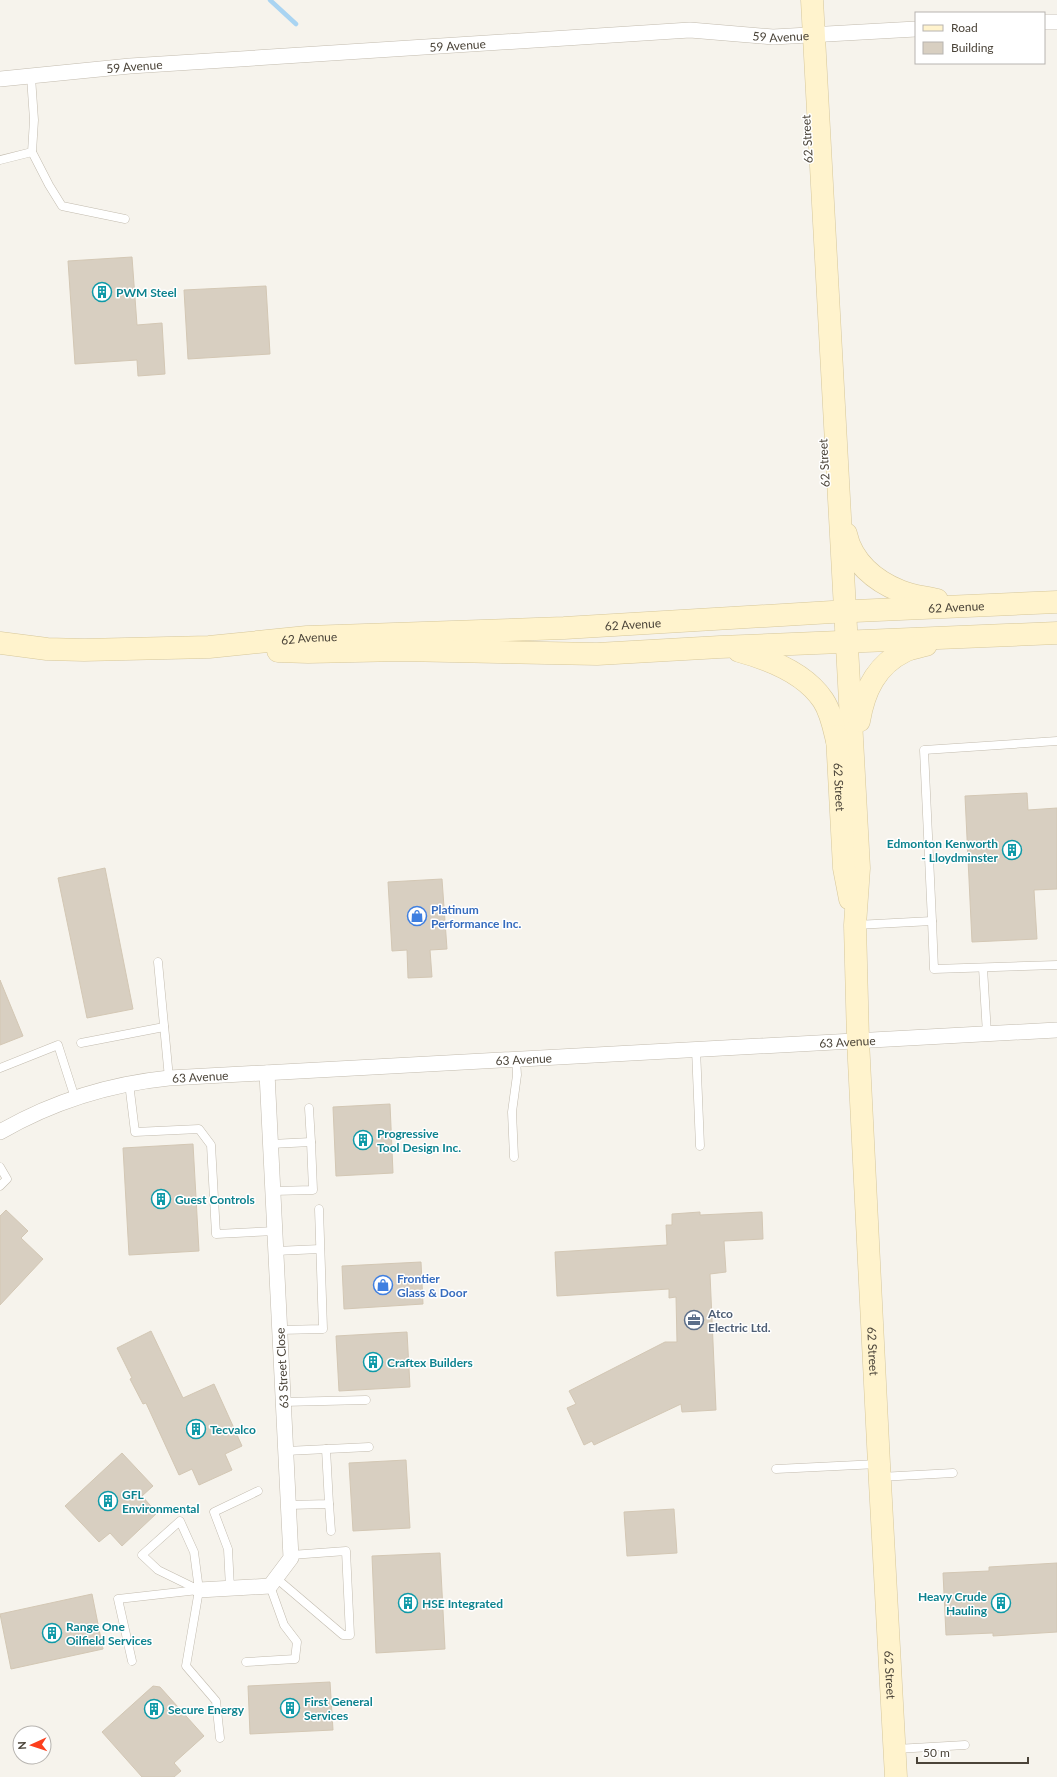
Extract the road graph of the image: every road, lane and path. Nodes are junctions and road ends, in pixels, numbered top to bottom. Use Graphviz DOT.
graph roads {
  1 [pos="799,0"];
  2 [pos="812,0"];
  3 [pos="1045,22"];
  4 [pos="1057,22"];
  5 [pos="915,29"];
  6 [pos="808,35"];
  7 [pos="31,77"];
  8 [pos="0,79"];
  9 [pos="32,152"];
  10 [pos="0,160"];
  11 [pos="125,219"];
  12 [pos="838,494"];
  13 [pos="1057,602"];
  14 [pos="961,606"];
  15 [pos="839,612"];
  16 [pos="1057,633"];
  17 [pos="958,638"];
  18 [pos="840,642"];
  19 [pos="0,643"];
  20 [pos="209,647"];
  21 [pos="720,647"];
  22 [pos="838,741"];
  23 [pos="1057,741"];
  24 [pos="854,759"];
  25 [pos="932,921"];
  26 [pos="855,925"];
  27 [pos="158,962"];
  28 [pos="1057,965"];
  29 [pos="983,968"];
  30 [pos="164,1027"];
  31 [pos="1057,1030"];
  32 [pos="987,1034"];
  33 [pos="858,1040"];
  34 [pos="81,1043"];
  35 [pos="696,1049"];
  36 [pos="516,1059"];
  37 [pos="0,1068"];
  38 [pos="268,1073"];
  39 [pos="169,1078"];
  40 [pos="129,1083"];
  41 [pos="75,1098"];
  42 [pos="309,1108"];
  43 [pos="0,1132"];
  44 [pos="311,1142"];
  45 [pos="271,1144"];
  46 [pos="700,1146"];
  47 [pos="514,1157"];
  48 [pos="0,1167"];
  49 [pos="0,1186"];
  50 [pos="273,1192"];
  51 [pos="319,1209"];
  52 [pos="275,1231"];
  53 [pos="320,1249"];
  54 [pos="276,1251"];
  55 [pos="280,1330"];
  56 [pos="366,1400"];
  57 [pos="284,1402"];
  58 [pos="369,1447"];
  59 [pos="326,1449"];
  60 [pos="286,1451"];
  61 [pos="776,1469"];
  62 [pos="879,1470"];
  63 [pos="954,1473"];
  64 [pos="258,1491"];
  65 [pos="329,1504"];
  66 [pos="288,1505"];
  67 [pos="331,1531"];
  68 [pos="291,1555"];
  69 [pos="273,1582"];
  70 [pos="230,1588"];
  71 [pos="199,1590"];
  72 [pos="132,1661"];
  73 [pos="246,1662"];
  74 [pos="220,1738"];
  75 [pos="965,1745"];
  76 [pos="895,1749"];
  77 [pos="896,1777"];
  1 -- 6 [label="main road, 62 Street"];
  2 -- 6 [label="main road, 62 Street"];
  3 -- 4 [label="street"];
  5 -- 6 [label="street, 59 Avenue"];
  6 -- 7 [label="street, 59 Avenue"];
  6 -- 12 [label="main road, 62 Street"];
  6 -- 15 [label="main road, 62 Street"];
  7 -- 8 [label="street, 59 Avenue"];
  7 -- 9 [label="lane"];
  9 -- 10 [label="lane"];
  9 -- 11 [label="lane"];
  12 -- 14 [label="main road"];
  12 -- 15 [label="main road, 62 Street"];
  13 -- 14 [label="main road, 62 Avenue"];
  14 -- 15 [label="main road, 62 Avenue"];
  15 -- 18 [label="main road, 62 Street"];
  15 -- 20 [label="main road, 62 Avenue"];
  16 -- 17 [label="main road, 62 Avenue"];
  17 -- 18 [label="main road, 62 Avenue"];
  17 -- 24 [label="main road"];
  18 -- 21 [label="main road, 62 Avenue"];
  18 -- 22 [label="main road, 62 Street"];
  18 -- 24 [label="main road, 62 Street"];
  19 -- 20 [label="main road, 62 Avenue"];
  20 -- 21 [label="main road, 62 Avenue"];
  21 -- 22 [label="main road"];
  22 -- 26 [label="main road, 62 Street"];
  23 -- 25 [label="lane"];
  24 -- 26 [label="main road, 62 Street"];
  25 -- 26 [label="lane"];
  25 -- 29 [label="lane"];
  26 -- 33 [label="main road, 62 Street"];
  27 -- 30 [label="lane"];
  28 -- 29 [label="lane"];
  29 -- 32 [label="lane"];
  30 -- 34 [label="lane"];
  30 -- 39 [label="lane"];
  31 -- 32 [label="street, 63 Avenue"];
  32 -- 33 [label="street, 63 Avenue"];
  33 -- 35 [label="street, 63 Avenue"];
  33 -- 62 [label="main road, 62 Street"];
  35 -- 36 [label="street, 63 Avenue"];
  35 -- 46 [label="lane"];
  36 -- 38 [label="street, 63 Avenue"];
  36 -- 47 [label="lane"];
  37 -- 41 [label="lane"];
  38 -- 39 [label="street, 63 Avenue"];
  38 -- 45 [label="street, 63 Street Close"];
  39 -- 40 [label="street, 63 Avenue"];
  40 -- 41 [label="street, 63 Avenue"];
  40 -- 52 [label="lane"];
  41 -- 43 [label="street, 63 Avenue"];
  42 -- 44 [label="lane"];
  44 -- 45 [label="lane"];
  44 -- 50 [label="lane"];
  45 -- 50 [label="street, 63 Street Close"];
  48 -- 49 [label="lane"];
  50 -- 52 [label="street, 63 Street Close"];
  51 -- 53 [label="lane"];
  52 -- 54 [label="street, 63 Street Close"];
  53 -- 54 [label="lane"];
  53 -- 55 [label="lane"];
  54 -- 55 [label="street, 63 Street Close"];
  55 -- 57 [label="street, 63 Street Close"];
  56 -- 57 [label="lane"];
  57 -- 60 [label="street, 63 Street Close"];
  58 -- 59 [label="lane"];
  59 -- 60 [label="lane"];
  59 -- 65 [label="lane"];
  60 -- 66 [label="street, 63 Street Close"];
  61 -- 62 [label="lane"];
  62 -- 63 [label="lane"];
  62 -- 76 [label="main road, 62 Street"];
  64 -- 70 [label="lane"];
  65 -- 66 [label="lane"];
  65 -- 67 [label="lane"];
  66 -- 68 [label="street, 63 Street Close"];
  68 -- 69 [label="street"];
  68 -- 69 [label="lane"];
  69 -- 70 [label="street"];
  69 -- 73 [label="lane"];
  70 -- 71 [label="street"];
  71 -- 71 [label="lane"];
  71 -- 72 [label="lane"];
  71 -- 74 [label="lane"];
  75 -- 76 [label="lane"];
  76 -- 77 [label="main road, 62 Street"];
}
